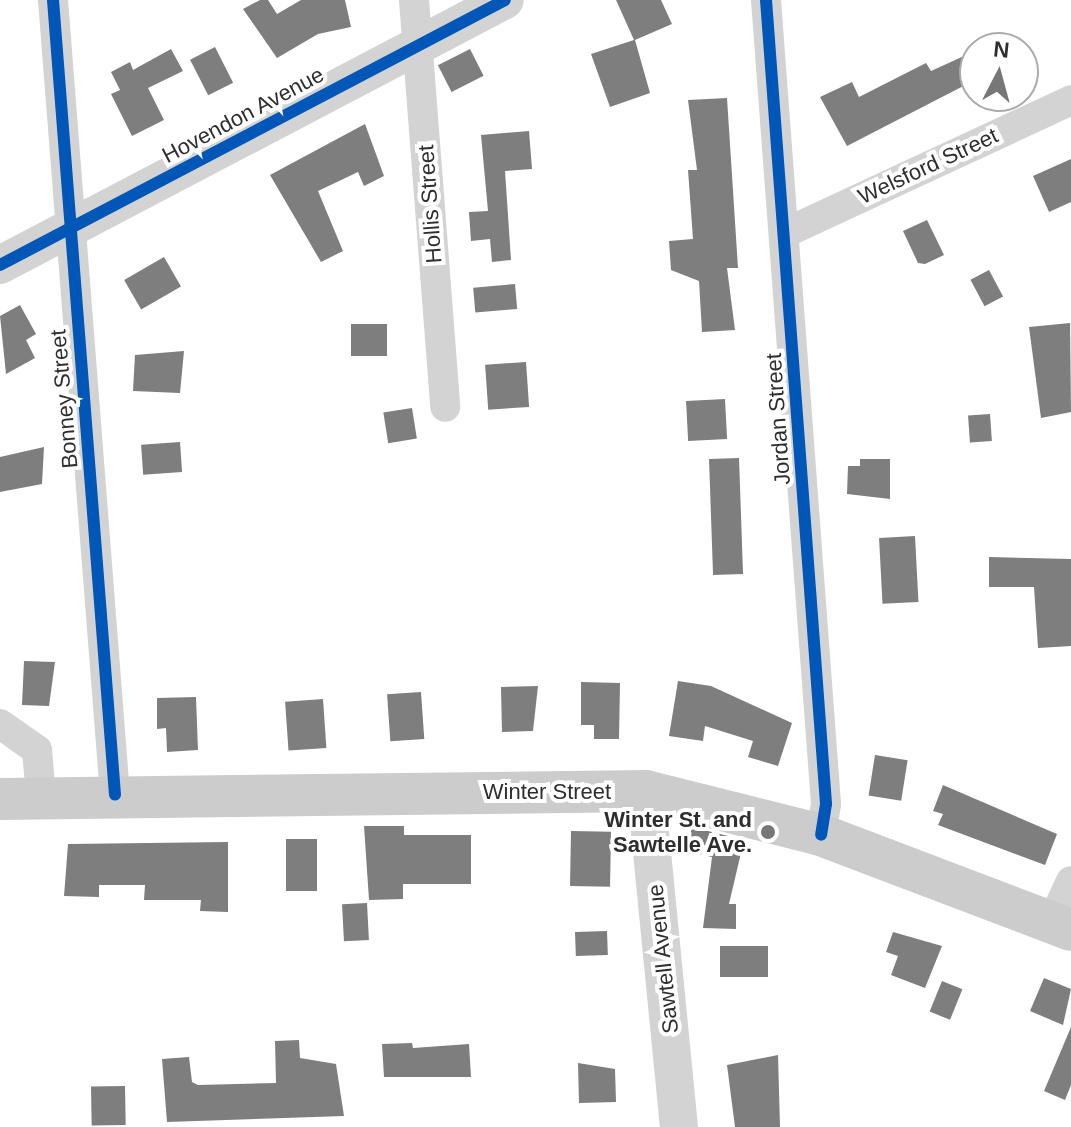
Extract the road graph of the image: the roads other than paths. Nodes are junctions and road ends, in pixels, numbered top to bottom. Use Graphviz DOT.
graph roads {
  1 [pos="53,0"];
  2 [pos="414,0"];
  3 [pos="505,0"];
  4 [pos="766,0"];
  5 [pos="418,46"];
  6 [pos="1071,100"];
  7 [pos="70,229"];
  8 [pos="785,233"];
  9 [pos="0,265"];
  10 [pos="445,407"];
  11 [pos="0,724"];
  12 [pos="646,791"];
  13 [pos="115,795"];
  14 [pos="41,797"];
  15 [pos="0,799"];
  16 [pos="821,835"];
  17 [pos="1071,881"];
  18 [pos="1062,926"];
  19 [pos="679,1127"];
  1 -- 7 [label="street, Bonney Street"];
  2 -- 5 [label="street, Hollis Street"];
  3 -- 5 [label="street, Hovendon Avenue"];
  4 -- 8 [label="street, Jordan Street"];
  5 -- 7 [label="street, Hovendon Avenue"];
  5 -- 10 [label="street, Hollis Street"];
  6 -- 8 [label="street, Welsford Street"];
  7 -- 9 [label="street, Hovendon Avenue"];
  7 -- 13 [label="street, Bonney Street"];
  8 -- 16 [label="street, Jordan Street"];
  11 -- 14 [label="street"];
  12 -- 13 [label="main road, Winter Street"];
  12 -- 16 [label="main road, Winter Street"];
  12 -- 19 [label="street, Sawtell Avenue"];
  13 -- 14 [label="main road, Winter Street"];
  14 -- 15 [label="main road, Winter Street"];
  16 -- 18 [label="main road, Winter Street"];
  17 -- 18 [label="street"];
}
